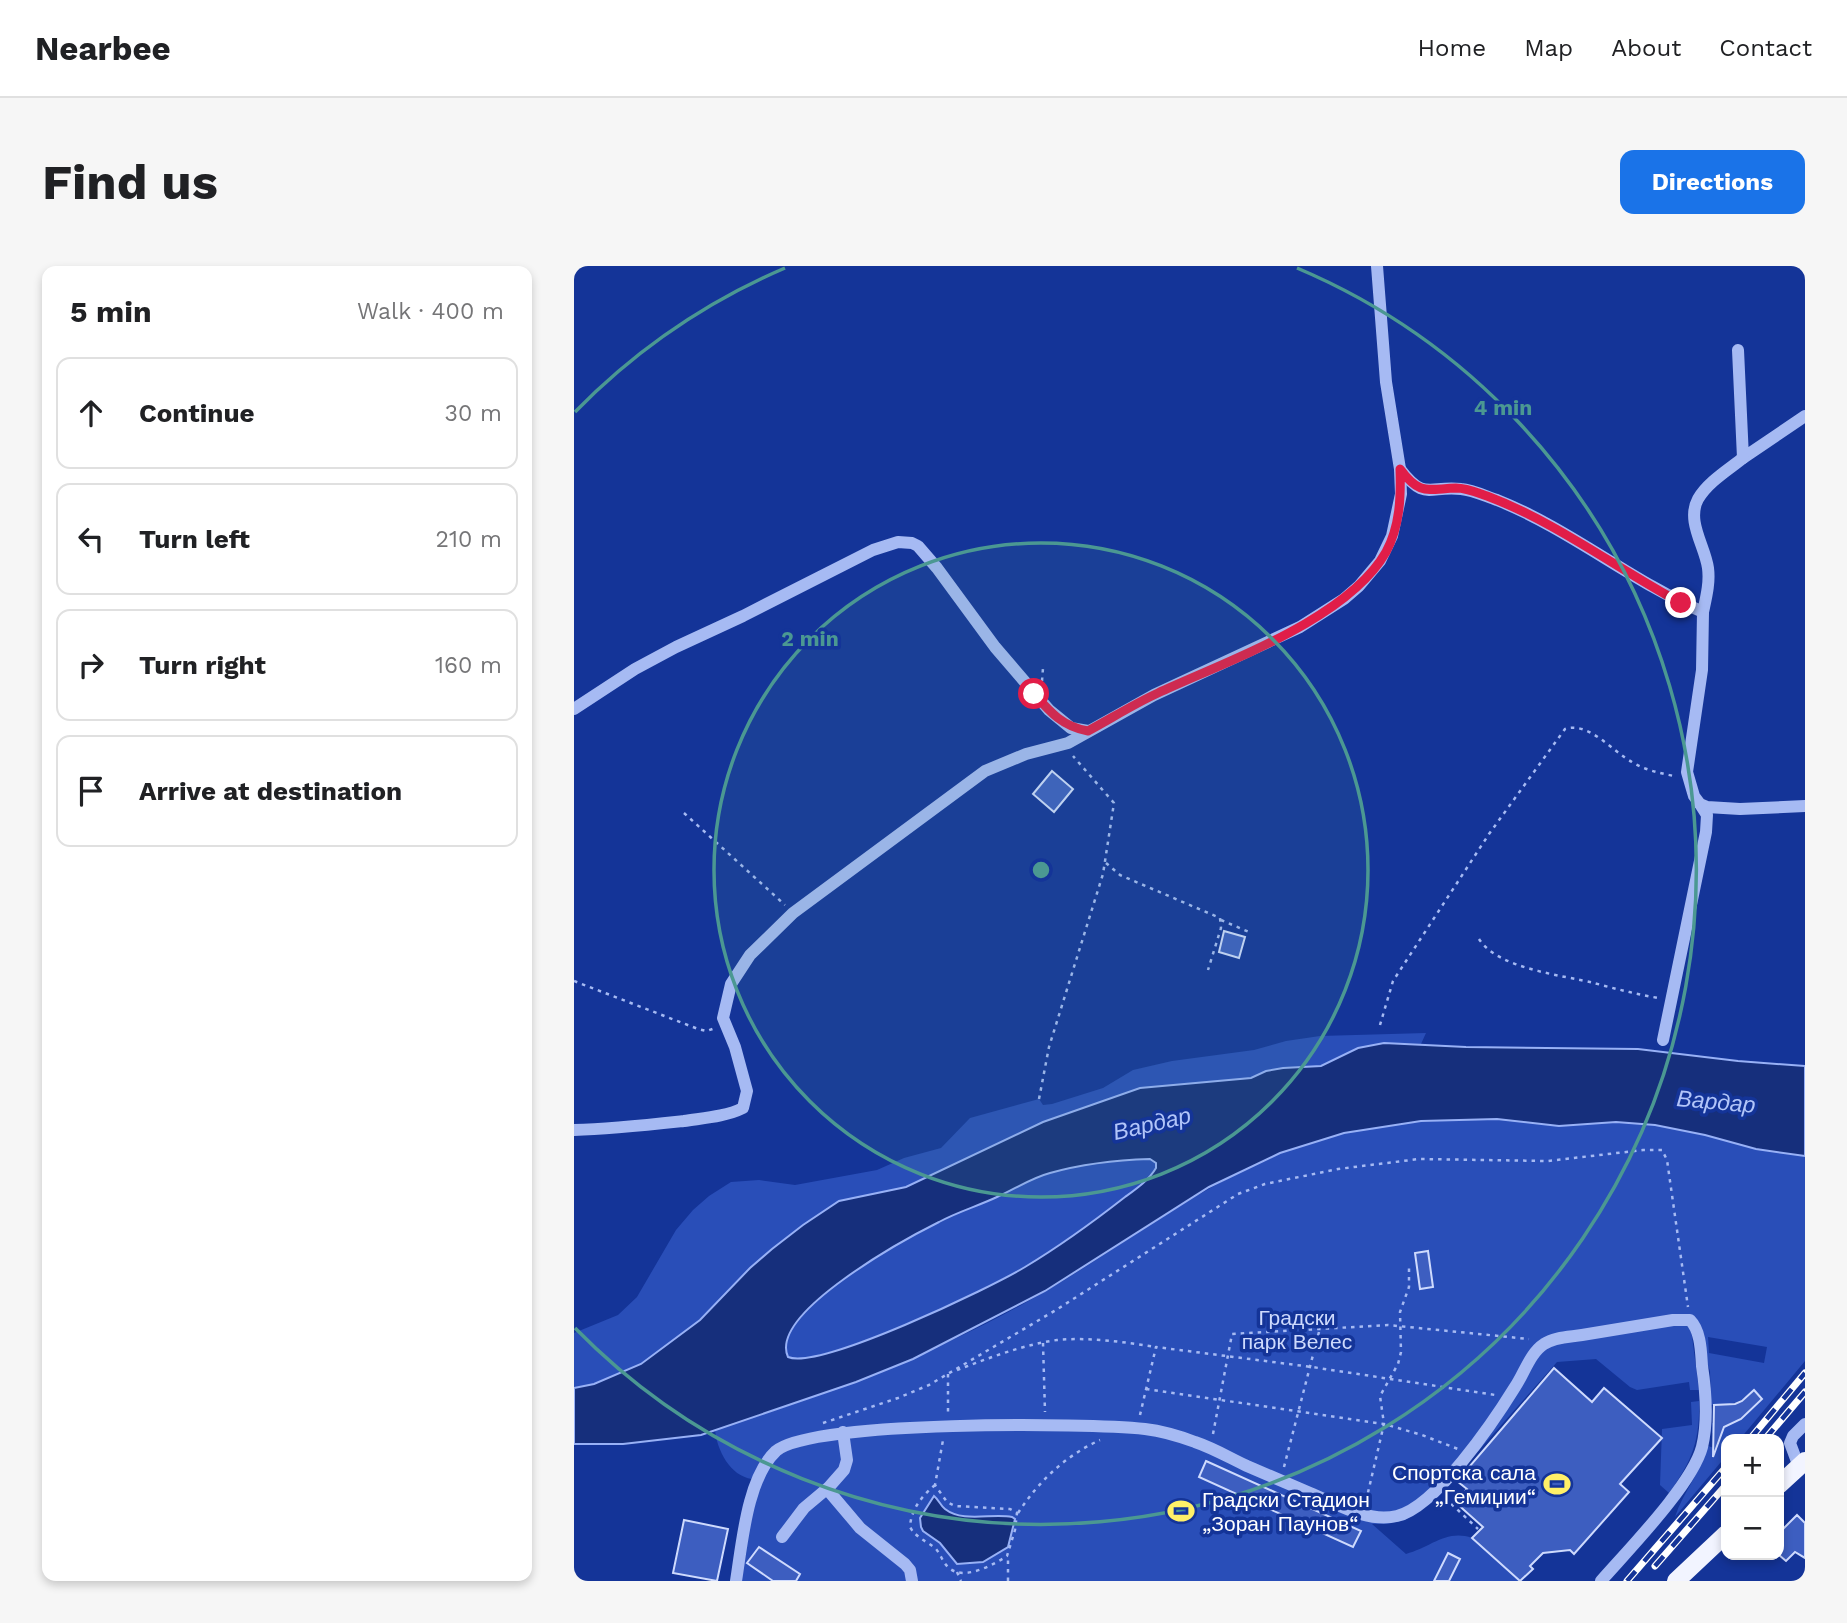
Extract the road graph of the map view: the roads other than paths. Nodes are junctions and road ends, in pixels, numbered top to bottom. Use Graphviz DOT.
graph roads {
  1 [pos="1377,266"];
  2 [pos="1738,350"];
  3 [pos="1805,416"];
  4 [pos="1743,458"];
  5 [pos="1400,469"];
  6 [pos="1703,612"];
  7 [pos="574,709"];
  8 [pos="1088,731"];
  9 [pos="1700,804"];
  10 [pos="1805,806"];
  11 [pos="1663,1040"];
  12 [pos="574,1130"];
  13 [pos="1805,1424"];
  14 [pos="843,1432"];
  15 [pos="1802,1464"];
  16 [pos="1784,1480"];
  17 [pos="827,1489"];
  18 [pos="782,1536"];
  19 [pos="1721,1539"];
  20 [pos="736,1581"];
  21 [pos="912,1581"];
  22 [pos="1601,1581"];
  23 [pos="1676,1581"];
  1 -- 5 [label="street"];
  2 -- 4 [label="street"];
  3 -- 4 [label="street"];
  4 -- 6 [label="street"];
  5 -- 6 [label="street"];
  5 -- 8 [label="street"];
  6 -- 9 [label="street"];
  7 -- 8 [label="street"];
  8 -- 12 [label="street"];
  9 -- 10 [label="street"];
  9 -- 11 [label="street"];
  13 -- 15 [label="street"];
  14 -- 17 [label="street"];
  14 -- 20 [label="street"];
  14 -- 22 [label="street"];
  15 -- 16 [label="main road"];
  17 -- 18 [label="street"];
  17 -- 21 [label="street"];
  19 -- 23 [label="main road"];
}
